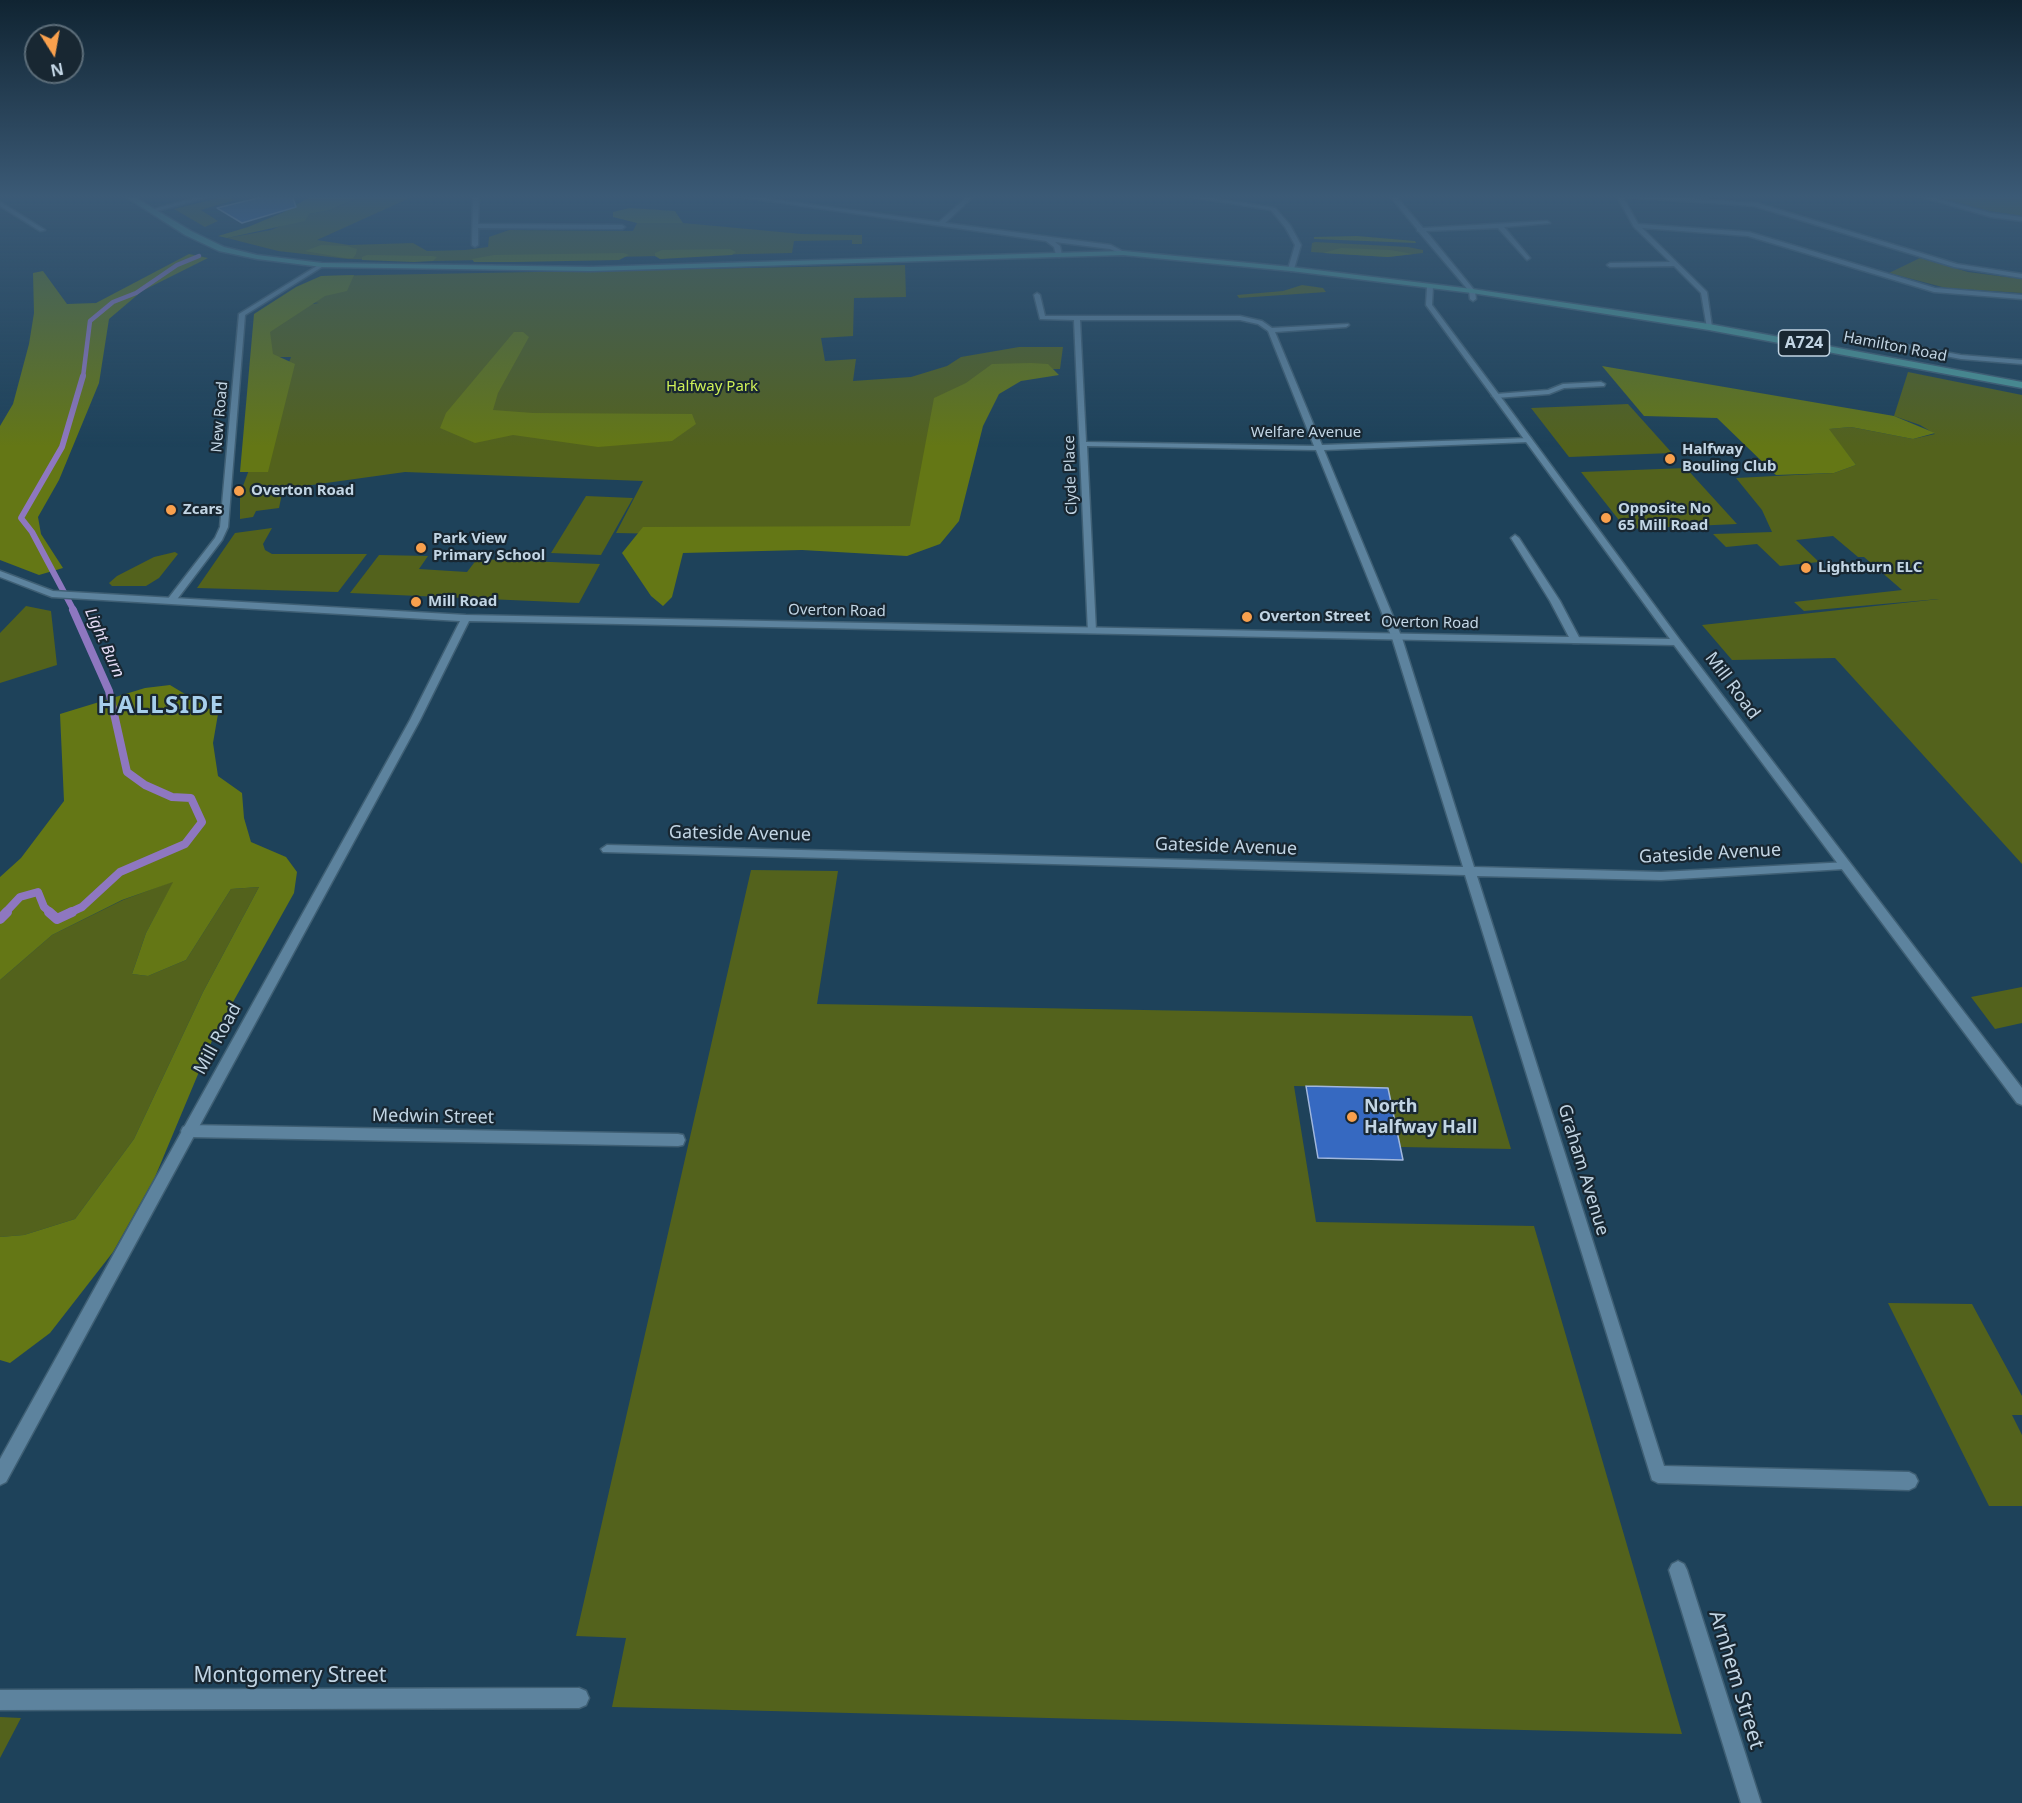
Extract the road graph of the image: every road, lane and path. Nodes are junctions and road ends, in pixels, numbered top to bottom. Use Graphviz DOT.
graph roads {
  1 [pos="299,279"];
  2 [pos="1322,279"];
  3 [pos="1355,279"];
  4 [pos="1460,279"];
  5 [pos="1691,279"];
  6 [pos="1898,279"];
  7 [pos="1430,291"];
  8 [pos="1037,295"];
  9 [pos="1473,295"];
  10 [pos="2022,297"];
  11 [pos="1077,318"];
  12 [pos="1346,325"];
  13 [pos="1709,327"];
  14 [pos="1271,330"];
  15 [pos="1896,345"];
  16 [pos="2022,362"];
  17 [pos="1601,384"];
  18 [pos="2022,385"];
  19 [pos="1496,396"];
  20 [pos="1528,440"];
  21 [pos="1083,444"];
  22 [pos="1319,448"];
  23 [pos="1515,538"];
  24 [pos="0,574"];
  25 [pos="172,600"];
  26 [pos="466,618"];
  27 [pos="1091,631"];
  28 [pos="1397,638"];
  29 [pos="1576,641"];
  30 [pos="1677,642"];
  31 [pos="607,849"];
  32 [pos="1844,865"];
  33 [pos="1469,872"];
  34 [pos="2022,1099"];
  35 [pos="188,1131"];
  36 [pos="678,1140"];
  37 [pos="0,1476"];
  38 [pos="1909,1481"];
  39 [pos="1678,1570"];
  40 [pos="579,1698"];
  41 [pos="0,1700"];
  42 [pos="1751,1803"];
  1 -- 25 [label="street, New Road"];
  2 -- 7 [label="main road, Hamilton Road / A724"];
  3 -- 7 [label="main road, Hamilton Road / A724"];
  4 -- 9 [label="street"];
  5 -- 13 [label="street"];
  6 -- 10 [label="street"];
  7 -- 9 [label="main road, Hamilton Road / A724"];
  7 -- 19 [label="street, Mill Road"];
  8 -- 11 [label="street"];
  9 -- 13 [label="main road, Hamilton Road / A724"];
  11 -- 14 [label="street"];
  11 -- 21 [label="street, Clyde Place"];
  12 -- 14 [label="street"];
  13 -- 18 [label="main road, Hamilton Road / A724"];
  14 -- 22 [label="street"];
  15 -- 16 [label="street"];
  17 -- 19 [label="street"];
  19 -- 20 [label="street, Mill Road"];
  20 -- 22 [label="street, Welfare Avenue"];
  20 -- 30 [label="street, Mill Road"];
  21 -- 22 [label="street, Welfare Avenue"];
  21 -- 27 [label="street, Clyde Place"];
  22 -- 28 [label="street"];
  23 -- 29 [label="street"];
  24 -- 25 [label="street, Overton Road"];
  25 -- 26 [label="street, Overton Road"];
  26 -- 27 [label="street, Overton Road"];
  26 -- 35 [label="street, Mill Road"];
  27 -- 28 [label="street, Overton Road"];
  28 -- 29 [label="street, Overton Road"];
  28 -- 33 [label="street, Graham Avenue"];
  29 -- 30 [label="street, Overton Road"];
  30 -- 32 [label="street, Mill Road"];
  31 -- 33 [label="street, Gateside Avenue"];
  32 -- 33 [label="street, Gateside Avenue"];
  32 -- 34 [label="street, Mill Road"];
  33 -- 38 [label="street, Graham Avenue"];
  35 -- 36 [label="street, Medwin Street"];
  35 -- 37 [label="street, Mill Road"];
  39 -- 42 [label="street, Arnhem Street"];
  40 -- 41 [label="street, Montgomery Street"];
}
